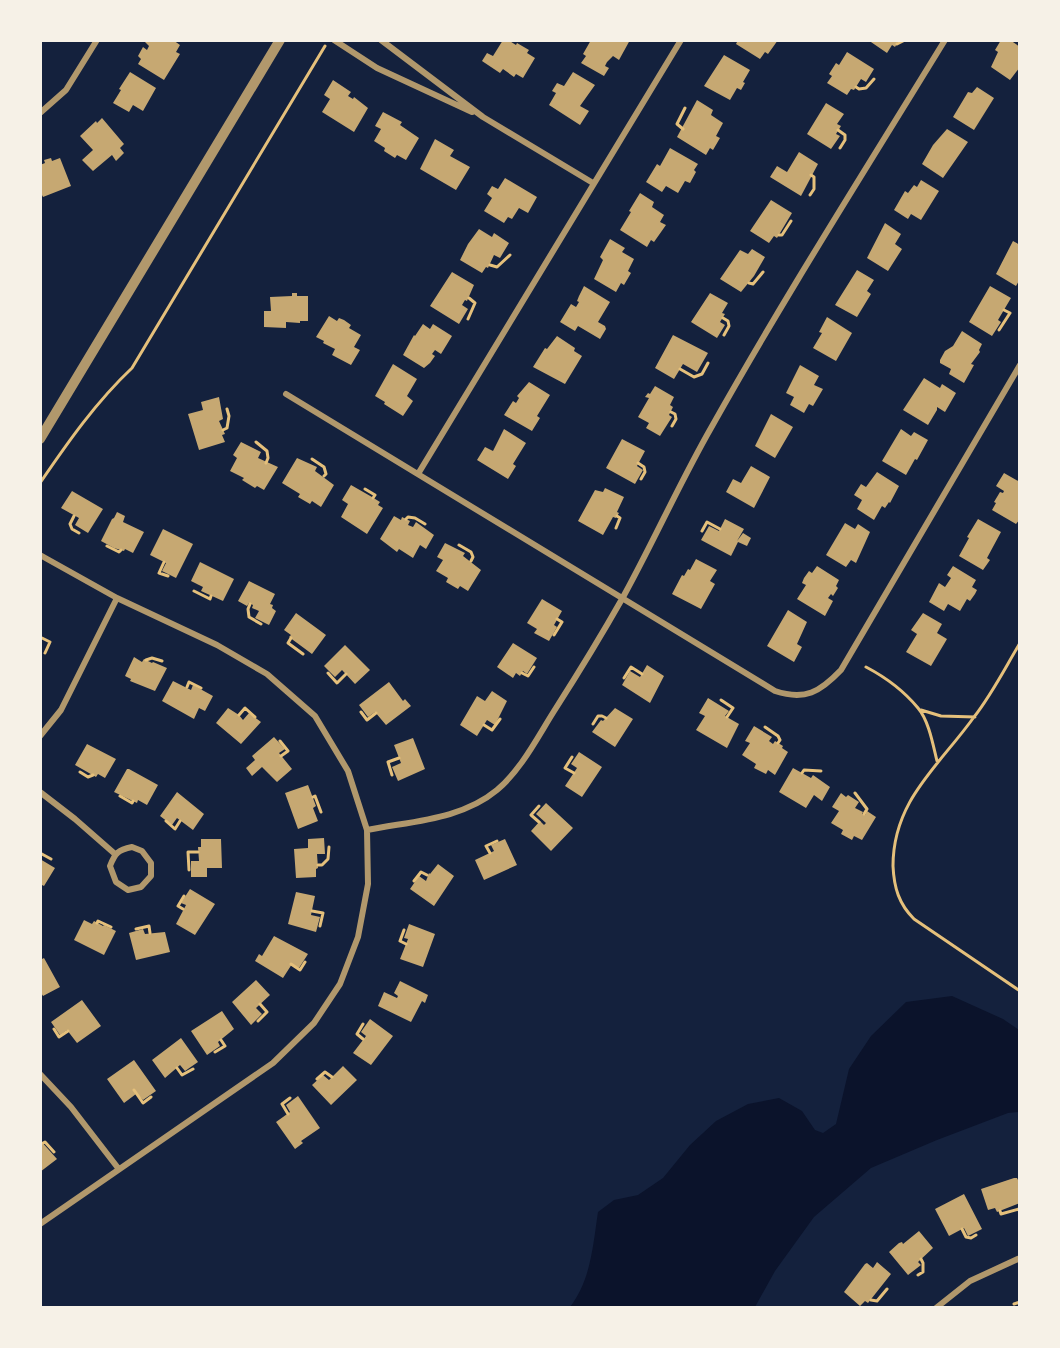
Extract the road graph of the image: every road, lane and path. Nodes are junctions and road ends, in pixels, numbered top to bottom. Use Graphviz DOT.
graph roads {
  1 [pos="97,40"];
  2 [pos="280,40"];
  3 [pos="334,40"];
  4 [pos="381,40"];
  5 [pos="681,40"];
  6 [pos="905,40"];
  7 [pos="945,40"];
  8 [pos="897,44"];
  9 [pos="324,47"];
  10 [pos="874,79"];
  11 [pos="856,87"];
  12 [pos="685,108"];
  13 [pos="40,113"];
  14 [pos="483,117"];
  15 [pos="682,129"];
  16 [pos="838,130"];
  17 [pos="840,148"];
  18 [pos="811,175"];
  19 [pos="594,183"];
  20 [pos="810,195"];
  21 [pos="791,222"];
  22 [pos="779,235"];
  23 [pos="510,255"];
  24 [pos="490,265"];
  25 [pos="763,272"];
  26 [pos="749,283"];
  27 [pos="469,298"];
  28 [pos="1004,310"];
  29 [pos="723,318"];
  30 [pos="468,319"];
  31 [pos="999,330"];
  32 [pos="724,335"];
  33 [pos="708,363"];
  34 [pos="1020,365"];
  35 [pos="680,369"];
  36 [pos="286,394"];
  37 [pos="227,409"];
  38 [pos="671,412"];
  39 [pos="672,426"];
  40 [pos="223,430"];
  41 [pos="40,439"];
  42 [pos="256,442"];
  43 [pos="312,459"];
  44 [pos="266,463"];
  45 [pos="638,463"];
  46 [pos="418,474"];
  47 [pos="324,477"];
  48 [pos="641,479"];
  49 [pos="40,483"];
  50 [pos="365,489"];
  51 [pos="373,498"];
  52 [pos="74,516"];
  53 [pos="617,516"];
  54 [pos="406,519"];
  55 [pos="425,524"];
  56 [pos="616,528"];
  57 [pos="720,529"];
  58 [pos="702,531"];
  59 [pos="79,533"];
  60 [pos="459,545"];
  61 [pos="107,546"];
  62 [pos="121,550"];
  63 [pos="40,555"];
  64 [pos="471,561"];
  65 [pos="164,562"];
  66 [pos="168,576"];
  67 [pos="194,591"];
  68 [pos="211,596"];
  69 [pos="117,598"];
  70 [pos="622,598"];
  71 [pos="250,604"];
  72 [pos="557,619"];
  73 [pos="261,624"];
  74 [pos="554,635"];
  75 [pos="42,638"];
  76 [pos="291,638"];
  77 [pos="1020,643"];
  78 [pos="45,652"];
  79 [pos="303,654"];
  80 [pos="146,660"];
  81 [pos="162,661"];
  82 [pos="534,667"];
  83 [pos="866,667"];
  84 [pos="328,673"];
  85 [pos="522,673"];
  86 [pos="346,674"];
  87 [pos="642,674"];
  88 [pos="624,678"];
  89 [pos="187,687"];
  90 [pos="201,687"];
  91 [pos="721,700"];
  92 [pos="919,709"];
  93 [pos="361,712"];
  94 [pos="376,713"];
  95 [pos="239,715"];
  96 [pos="255,717"];
  97 [pos="727,717"];
  98 [pos="975,717"];
  99 [pos="606,718"];
  100 [pos="500,719"];
  101 [pos="593,724"];
  102 [pos="484,725"];
  103 [pos="765,728"];
  104 [pos="40,736"];
  105 [pos="280,741"];
  106 [pos="778,743"];
  107 [pos="281,756"];
  108 [pos="572,757"];
  109 [pos="399,758"];
  110 [pos="937,761"];
  111 [pos="821,771"];
  112 [pos="80,772"];
  113 [pos="574,773"];
  114 [pos="802,773"];
  115 [pos="93,775"];
  116 [pos="393,775"];
  117 [pos="40,792"];
  118 [pos="855,793"];
  119 [pos="120,796"];
  120 [pos="313,797"];
  121 [pos="134,801"];
  122 [pos="539,806"];
  123 [pos="321,812"];
  124 [pos="864,814"];
  125 [pos="180,821"];
  126 [pos="166,822"];
  127 [pos="539,822"];
  128 [pos="367,830"];
  129 [pos="497,842"];
  130 [pos="328,847"];
  131 [pos="198,852"];
  132 [pos="40,853"];
  133 [pos="490,853"];
  134 [pos="115,854"];
  135 [pos="51,858"];
  136 [pos="318,865"];
  137 [pos="189,870"];
  138 [pos="427,875"];
  139 [pos="414,881"];
  140 [pos="184,896"];
  141 [pos="183,909"];
  142 [pos="312,910"];
  143 [pos="97,923"];
  144 [pos="320,926"];
  145 [pos="111,927"];
  146 [pos="136,929"];
  147 [pos="404,930"];
  148 [pos="150,933"];
  149 [pos="406,944"];
  150 [pos="305,962"];
  151 [pos="291,964"];
  152 [pos="1020,991"];
  153 [pos="260,1004"];
  154 [pos="258,1021"];
  155 [pos="363,1024"];
  156 [pos="54,1029"];
  157 [pos="68,1031"];
  158 [pos="363,1039"];
  159 [pos="220,1040"];
  160 [pos="215,1053"];
  161 [pos="177,1068"];
  162 [pos="193,1068"];
  163 [pos="40,1074"];
  164 [pos="332,1077"];
  165 [pos="316,1079"];
  166 [pos="134,1090"];
  167 [pos="151,1097"];
  168 [pos="290,1098"];
  169 [pos="288,1114"];
  170 [pos="43,1143"];
  171 [pos="54,1152"];
  172 [pos="118,1168"];
  173 [pos="1019,1209"];
  174 [pos="1000,1211"];
  175 [pos="40,1224"];
  176 [pos="962,1229"];
  177 [pos="976,1235"];
  178 [pos="1020,1258"];
  179 [pos="921,1259"];
  180 [pos="918,1275"];
  181 [pos="887,1289"];
  182 [pos="871,1300"];
  183 [pos="1020,1302"];
  184 [pos="1014,1304"];
  185 [pos="936,1308"];
  1 -- 13 [label="street"];
  2 -- 41 [label="street"];
  3 -- 14 [label="street"];
  4 -- 14 [label="street"];
  5 -- 19 [label="street"];
  6 -- 8 [label="path"];
  7 -- 70 [label="street"];
  9 -- 49 [label="path"];
  10 -- 11 [label="path"];
  12 -- 15 [label="path"];
  14 -- 19 [label="street"];
  16 -- 17 [label="path"];
  18 -- 20 [label="path"];
  19 -- 46 [label="street"];
  21 -- 22 [label="path"];
  23 -- 24 [label="path"];
  25 -- 26 [label="path"];
  27 -- 30 [label="path"];
  28 -- 31 [label="path"];
  29 -- 32 [label="path"];
  33 -- 35 [label="path"];
  34 -- 70 [label="street"];
  36 -- 46 [label="street"];
  37 -- 40 [label="path"];
  38 -- 39 [label="path"];
  42 -- 44 [label="path"];
  43 -- 47 [label="path"];
  45 -- 48 [label="path"];
  46 -- 70 [label="street"];
  50 -- 51 [label="path"];
  52 -- 59 [label="path"];
  53 -- 56 [label="path"];
  54 -- 55 [label="path"];
  57 -- 58 [label="path"];
  60 -- 64 [label="path"];
  61 -- 62 [label="path"];
  63 -- 69 [label="street"];
  65 -- 66 [label="path"];
  67 -- 68 [label="path"];
  69 -- 104 [label="street"];
  69 -- 128 [label="street"];
  70 -- 128 [label="street"];
  71 -- 73 [label="path"];
  72 -- 74 [label="path"];
  75 -- 78 [label="path"];
  76 -- 79 [label="path"];
  77 -- 98 [label="path"];
  80 -- 81 [label="path"];
  82 -- 85 [label="path"];
  83 -- 92 [label="path"];
  84 -- 86 [label="path"];
  87 -- 88 [label="path"];
  89 -- 90 [label="path"];
  91 -- 97 [label="path"];
  92 -- 98 [label="path"];
  92 -- 110 [label="path"];
  93 -- 94 [label="path"];
  95 -- 96 [label="path"];
  98 -- 110 [label="path"];
  99 -- 101 [label="path"];
  100 -- 102 [label="path"];
  103 -- 106 [label="path"];
  105 -- 107 [label="path"];
  108 -- 113 [label="path"];
  109 -- 116 [label="path"];
  110 -- 152 [label="path"];
  111 -- 114 [label="path"];
  112 -- 115 [label="path"];
  117 -- 134 [label="street"];
  118 -- 124 [label="path"];
  119 -- 121 [label="path"];
  120 -- 123 [label="path"];
  122 -- 127 [label="path"];
  125 -- 126 [label="path"];
  128 -- 172 [label="street"];
  129 -- 133 [label="path"];
  130 -- 136 [label="path"];
  131 -- 137 [label="path"];
  132 -- 135 [label="path"];
  134 -- 134 [label="street"];
  138 -- 139 [label="path"];
  140 -- 141 [label="path"];
  142 -- 144 [label="path"];
  143 -- 145 [label="path"];
  146 -- 148 [label="path"];
  147 -- 149 [label="path"];
  150 -- 151 [label="path"];
  153 -- 154 [label="path"];
  155 -- 158 [label="path"];
  156 -- 157 [label="path"];
  159 -- 160 [label="path"];
  161 -- 162 [label="path"];
  163 -- 172 [label="street"];
  164 -- 165 [label="path"];
  166 -- 167 [label="path"];
  168 -- 169 [label="path"];
  170 -- 171 [label="path"];
  172 -- 175 [label="street"];
  173 -- 174 [label="path"];
  176 -- 177 [label="path"];
  178 -- 185 [label="street"];
  179 -- 180 [label="path"];
  181 -- 182 [label="path"];
  183 -- 184 [label="path"];
}
